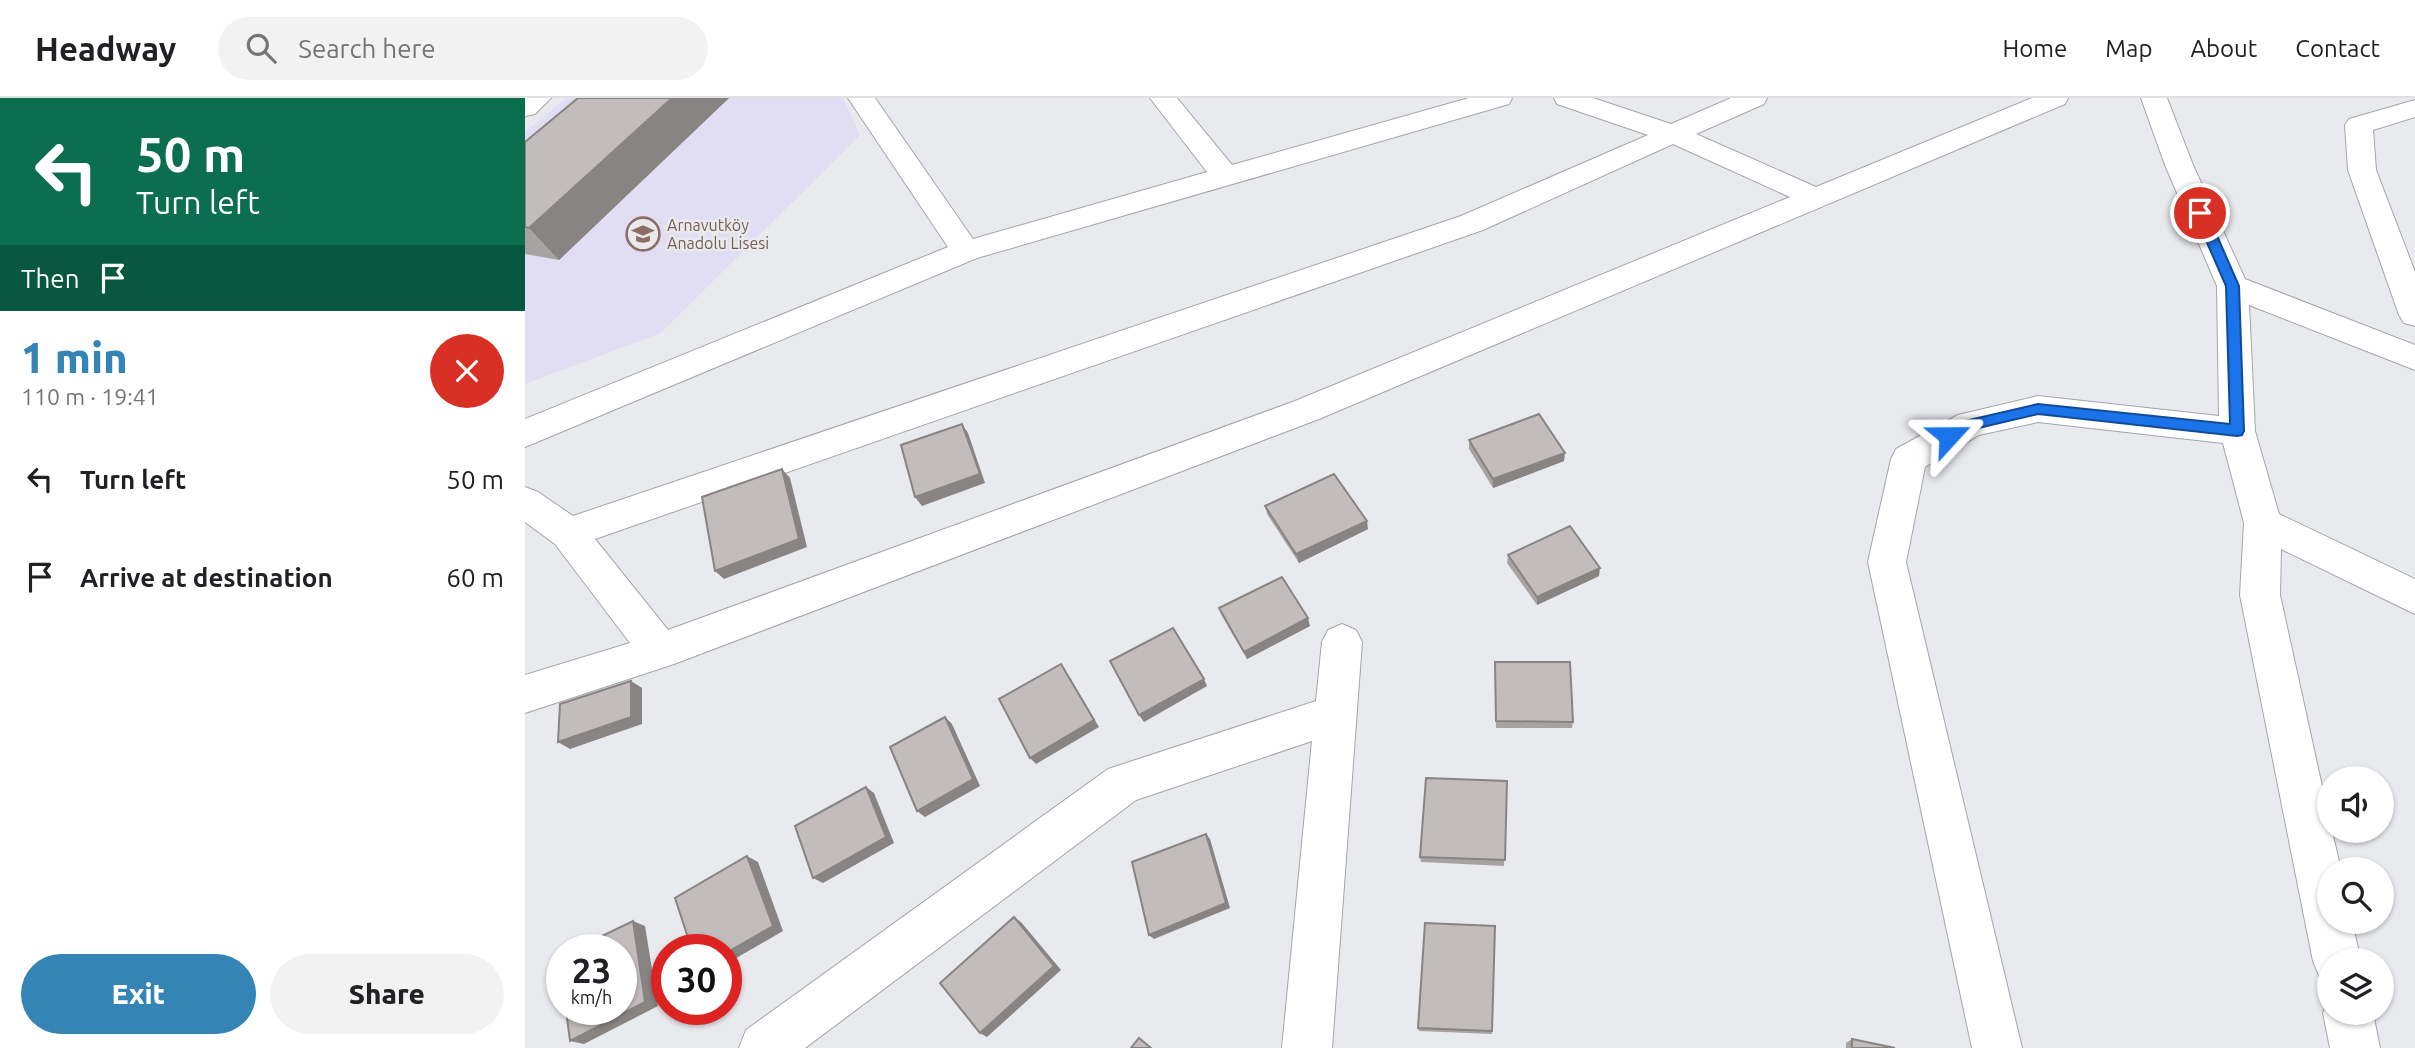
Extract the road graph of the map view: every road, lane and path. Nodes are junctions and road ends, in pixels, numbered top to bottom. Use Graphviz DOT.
graph roads {
  1 [pos="538,98"];
  2 [pos="861,98"];
  3 [pos="1163,98"];
  4 [pos="1499,98"];
  5 [pos="1567,98"];
  6 [pos="1754,98"];
  7 [pos="2055,98"];
  8 [pos="2154,98"];
  9 [pos="525,108"];
  10 [pos="2415,108"];
  11 [pos="1673,134"];
  12 [pos="1226,177"];
  13 [pos="1814,197"];
  14 [pos="2401,233"];
  15 [pos="966,251"];
  16 [pos="2233,286"];
  17 [pos="2415,315"];
  18 [pos="2415,358"];
  19 [pos="2237,431"];
  20 [pos="525,434"];
  21 [pos="525,502"];
  22 [pos="2263,523"];
  23 [pos="568,533"];
  24 [pos="2415,597"];
  25 [pos="1342,642"];
  26 [pos="660,651"];
  27 [pos="525,694"];
  28 [pos="1336,715"];
  29 [pos="2334,948"];
  30 [pos="2350,1025"];
  31 [pos="764,1048"];
  32 [pos="1307,1048"];
  33 [pos="1997,1048"];
  34 [pos="2355,1048"];
  1 -- 9 [label="street"];
  2 -- 15 [label="street"];
  3 -- 12 [label="street"];
  4 -- 12 [label="street"];
  5 -- 11 [label="street"];
  6 -- 11 [label="street"];
  7 -- 13 [label="street"];
  8 -- 16 [label="street"];
  10 -- 14 [label="street"];
  11 -- 13 [label="street"];
  11 -- 23 [label="street"];
  12 -- 15 [label="street"];
  13 -- 26 [label="street"];
  14 -- 17 [label="street"];
  15 -- 20 [label="street"];
  16 -- 18 [label="street"];
  16 -- 19 [label="street"];
  19 -- 22 [label="street"];
  19 -- 33 [label="street"];
  21 -- 23 [label="street"];
  22 -- 24 [label="street"];
  22 -- 29 [label="street"];
  23 -- 26 [label="street"];
  25 -- 28 [label="street"];
  26 -- 27 [label="street"];
  28 -- 31 [label="street"];
  28 -- 32 [label="street"];
  30 -- 34 [label="street"];
}
